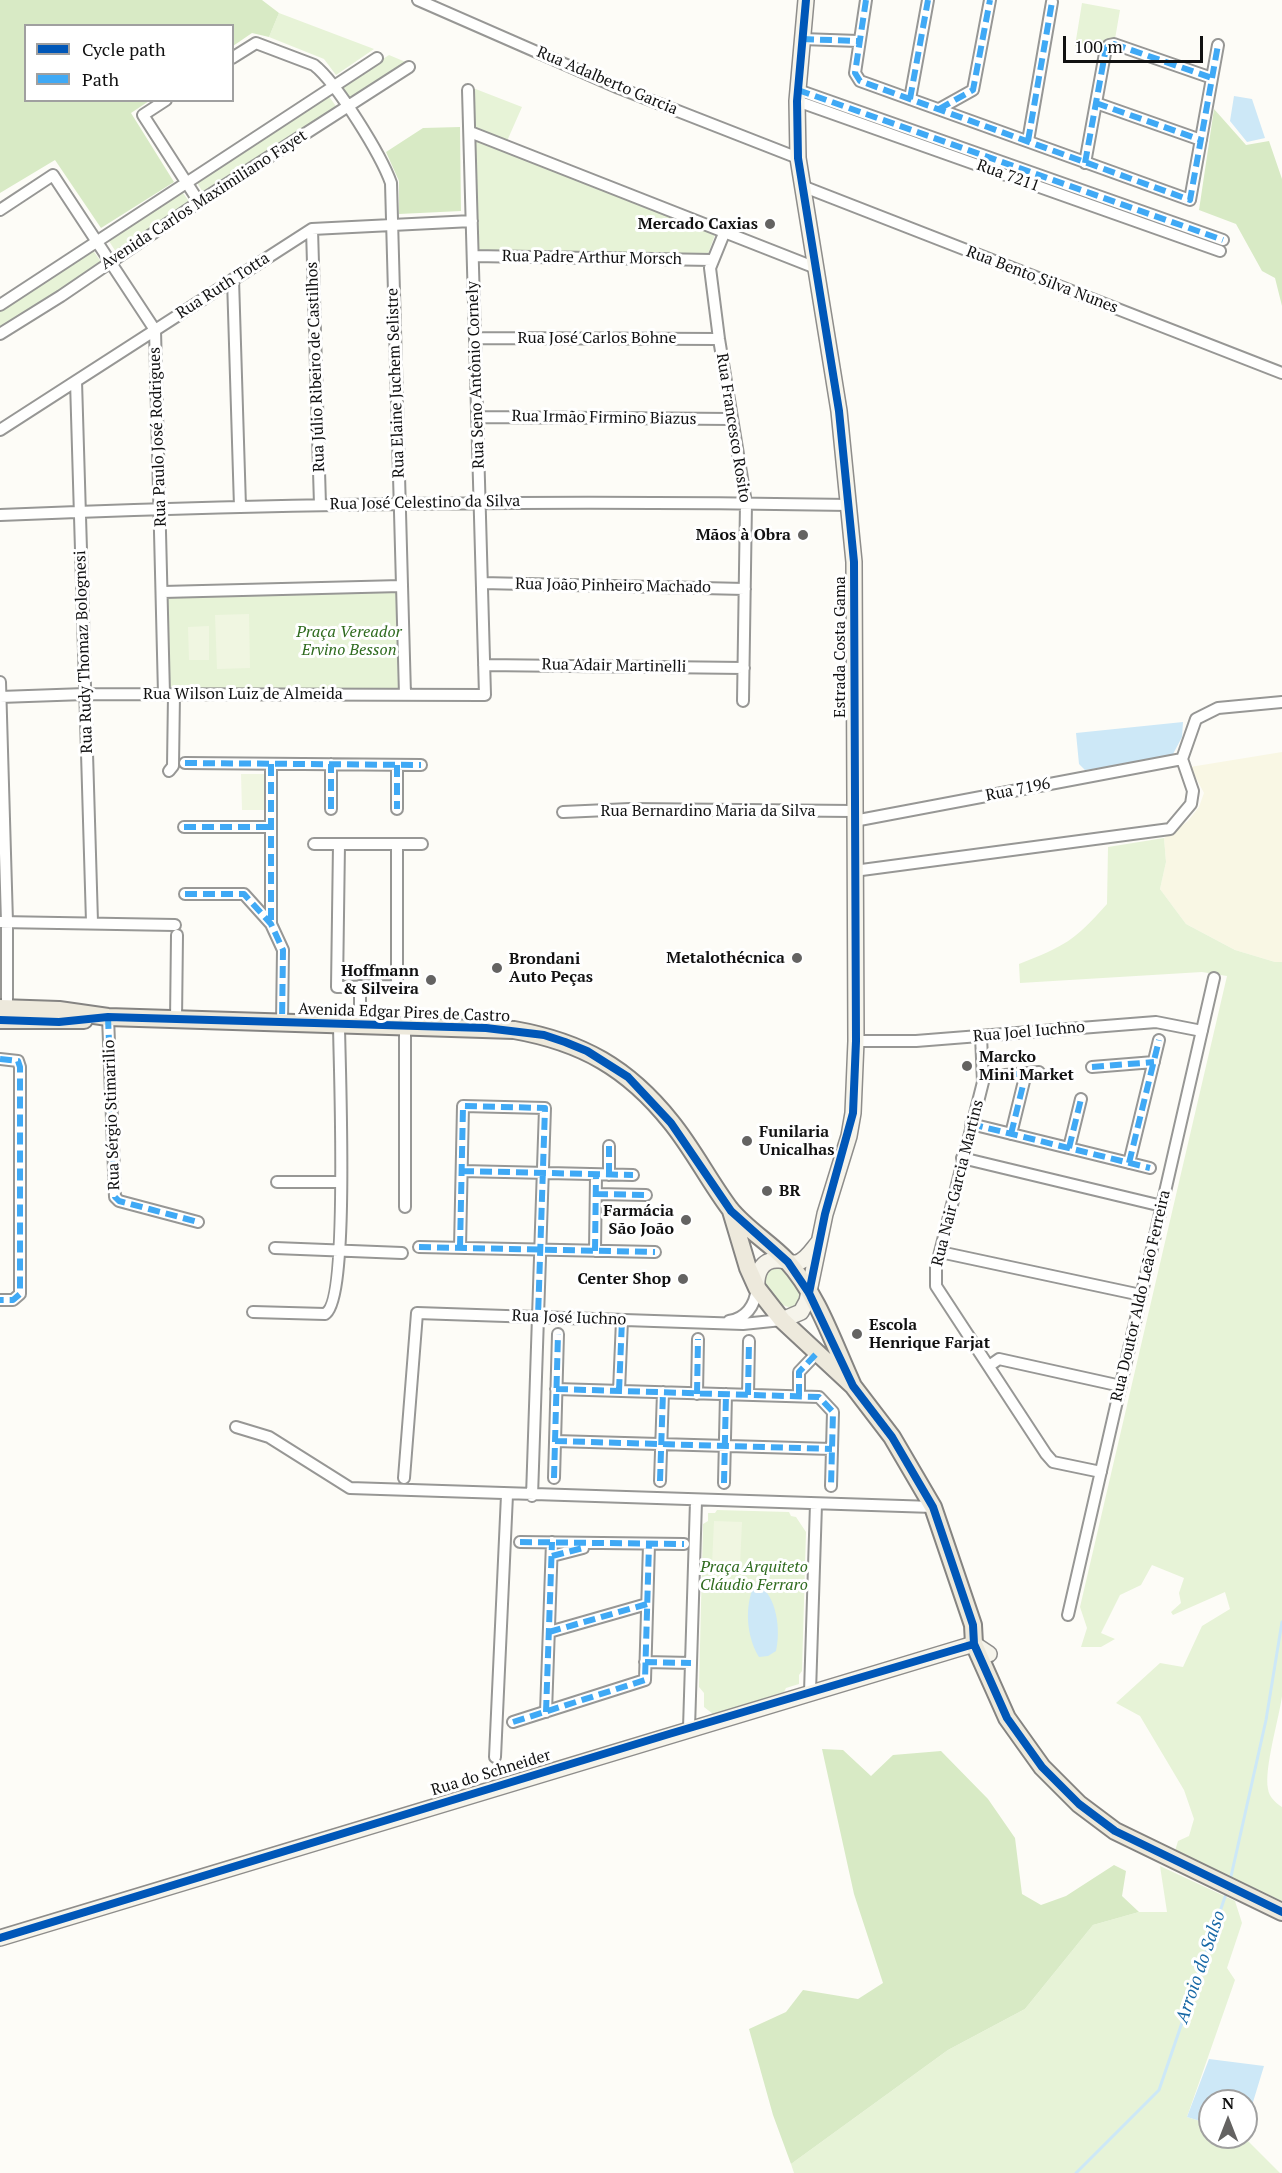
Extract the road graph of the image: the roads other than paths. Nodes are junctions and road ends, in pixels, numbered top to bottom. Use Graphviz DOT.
graph roads {
  1 [pos="418,0"];
  2 [pos="806,0"];
  3 [pos="866,0"];
  4 [pos="928,0"];
  5 [pos="990,0"];
  6 [pos="1052,2"];
  7 [pos="802,39"];
  8 [pos="858,41"];
  9 [pos="1218,45"];
  10 [pos="234,57"];
  11 [pos="377,58"];
  12 [pos="409,67"];
  13 [pos="1212,78"];
  14 [pos="333,87"];
  15 [pos="468,90"];
  16 [pos="797,95"];
  17 [pos="959,98"];
  18 [pos="910,99"];
  19 [pos="163,102"];
  20 [pos="1096,103"];
  21 [pos="347,107"];
  22 [pos="939,109"];
  23 [pos="960,117"];
  24 [pos="470,132"];
  25 [pos="1201,140"];
  26 [pos="1028,141"];
  27 [pos="798,158"];
  28 [pos="1085,163"];
  29 [pos="186,182"];
  30 [pos="802,186"];
  31 [pos="199,202"];
  32 [pos="0,210"];
  33 [pos="472,221"];
  34 [pos="391,224"];
  35 [pos="312,229"];
  36 [pos="725,231"];
  37 [pos="97,240"];
  38 [pos="1221,245"];
  39 [pos="473,256"];
  40 [pos="712,260"];
  41 [pos="111,261"];
  42 [pos="816,268"];
  43 [pos="233,279"];
  44 [pos="0,305"];
  45 [pos="155,330"];
  46 [pos="0,334"];
  47 [pos="475,338"];
  48 [pos="719,339"];
  49 [pos="1282,373"];
  50 [pos="76,381"];
  51 [pos="478,417"];
  52 [pos="731,419"];
  53 [pos="0,430"];
  54 [pos="480,501"];
  55 [pos="399,503"];
  56 [pos="746,503"];
  57 [pos="320,505"];
  58 [pos="850,505"];
  59 [pos="240,507"];
  60 [pos="159,508"];
  61 [pos="80,512"];
  62 [pos="0,515"];
  63 [pos="482,584"];
  64 [pos="401,586"];
  65 [pos="745,589"];
  66 [pos="163,592"];
  67 [pos="484,665"];
  68 [pos="744,668"];
  69 [pos="0,682"];
  70 [pos="85,694"];
  71 [pos="169,694"];
  72 [pos="405,695"];
  73 [pos="485,695"];
  74 [pos="0,697"];
  75 [pos="743,701"];
  76 [pos="1282,702"];
  77 [pos="1182,759"];
  78 [pos="185,763"];
  79 [pos="271,764"];
  80 [pos="331,764"];
  81 [pos="396,765"];
  82 [pos="421,765"];
  83 [pos="169,771"];
  84 [pos="331,808"];
  85 [pos="397,808"];
  86 [pos="563,812"];
  87 [pos="853,816"];
  88 [pos="184,827"];
  89 [pos="271,827"];
  90 [pos="314,844"];
  91 [pos="339,844"];
  92 [pos="398,844"];
  93 [pos="422,844"];
  94 [pos="854,871"];
  95 [pos="185,894"];
  96 [pos="3,922"];
  97 [pos="92,922"];
  98 [pos="271,924"];
  99 [pos="1214,978"];
  100 [pos="360,986"];
  101 [pos="3,1014"];
  102 [pos="108,1017"];
  103 [pos="176,1020"];
  104 [pos="282,1022"];
  105 [pos="339,1023"];
  106 [pos="360,1023"];
  107 [pos="405,1025"];
  108 [pos="1202,1031"];
  109 [pos="981,1036"];
  110 [pos="1159,1040"];
  111 [pos="856,1041"];
  112 [pos="0,1059"];
  113 [pos="1154,1062"];
  114 [pos="1092,1067"];
  115 [pos="1039,1072"];
  116 [pos="1026,1073"];
  117 [pos="1005,1075"];
  118 [pos="1081,1099"];
  119 [pos="971,1124"];
  120 [pos="1011,1134"];
  121 [pos="609,1146"];
  122 [pos="1069,1148"];
  123 [pos="962,1158"];
  124 [pos="1129,1163"];
  125 [pos="1150,1168"];
  126 [pos="462,1172"];
  127 [pos="544,1173"];
  128 [pos="596,1174"];
  129 [pos="609,1175"];
  130 [pos="633,1175"];
  131 [pos="277,1182"];
  132 [pos="340,1182"];
  133 [pos="596,1194"];
  134 [pos="646,1195"];
  135 [pos="1162,1206"];
  136 [pos="405,1207"];
  137 [pos="731,1211"];
  138 [pos="198,1222"];
  139 [pos="818,1243"];
  140 [pos="419,1247"];
  141 [pos="275,1248"];
  142 [pos="460,1248"];
  143 [pos="542,1249"];
  144 [pos="341,1251"];
  145 [pos="595,1251"];
  146 [pos="655,1252"];
  147 [pos="940,1252"];
  148 [pos="402,1253"];
  149 [pos="788,1262"];
  150 [pos="757,1288"];
  151 [pos="809,1293"];
  152 [pos="1142,1295"];
  153 [pos="0,1300"];
  154 [pos="253,1312"];
  155 [pos="538,1317"];
  156 [pos="622,1320"];
  157 [pos="782,1320"];
  158 [pos="721,1322"];
  159 [pos="558,1334"];
  160 [pos="698,1339"];
  161 [pos="749,1341"];
  162 [pos="818,1352"];
  163 [pos="989,1366"];
  164 [pos="853,1386"];
  165 [pos="1121,1386"];
  166 [pos="556,1389"];
  167 [pos="619,1391"];
  168 [pos="663,1392"];
  169 [pos="696,1394"];
  170 [pos="726,1394"];
  171 [pos="748,1395"];
  172 [pos="799,1396"];
  173 [pos="236,1427"];
  174 [pos="555,1441"];
  175 [pos="661,1444"];
  176 [pos="725,1446"];
  177 [pos="832,1449"];
  178 [pos="1101,1472"];
  179 [pos="404,1478"];
  180 [pos="554,1478"];
  181 [pos="660,1481"];
  182 [pos="724,1483"];
  183 [pos="831,1486"];
  184 [pos="507,1495"];
  185 [pos="532,1496"];
  186 [pos="696,1500"];
  187 [pos="816,1504"];
  188 [pos="933,1507"];
  189 [pos="520,1542"];
  190 [pos="552,1542"];
  191 [pos="583,1543"];
  192 [pos="649,1544"];
  193 [pos="684,1544"];
  194 [pos="552,1556"];
  195 [pos="647,1604"];
  196 [pos="1068,1615"];
  197 [pos="973,1625"];
  198 [pos="549,1632"];
  199 [pos="974,1644"];
  200 [pos="989,1654"];
  201 [pos="645,1662"];
  202 [pos="691,1662"];
  203 [pos="810,1692"];
  204 [pos="546,1712"];
  205 [pos="513,1722"];
  206 [pos="689,1728"];
  207 [pos="1022,1738"];
  208 [pos="495,1757"];
  209 [pos="1282,1912"];
  210 [pos="0,1938"];
  1 -- 27 [label="street, Rua Adalberto Garcia"];
  2 -- 7 [label="main road, Estrada Costa Gama"];
  3 -- 8 [label="street"];
  4 -- 18 [label="street"];
  5 -- 17 [label="street"];
  6 -- 26 [label="street"];
  7 -- 8 [label="street"];
  7 -- 16 [label="main road, Estrada Costa Gama"];
  8 -- 18 [label="street"];
  9 -- 13 [label="street"];
  10 -- 14 [label="street, Rua Elaine Juchem Selistre"];
  11 -- 14 [label="street, Avenida Carlos Maximiliano Fayet"];
  12 -- 21 [label="street, Avenida Carlos Maximiliano Fayet"];
  13 -- 20 [label="street"];
  13 -- 25 [label="street"];
  14 -- 21 [label="street, Rua Elaine Juchem Selistre"];
  14 -- 29 [label="street, Avenida Carlos Maximiliano Fayet"];
  15 -- 24 [label="street, Rua Seno Antônio Cornely"];
  16 -- 27 [label="main road, Estrada Costa Gama"];
  16 -- 38 [label="street"];
  17 -- 22 [label="street"];
  17 -- 23 [label="street"];
  18 -- 22 [label="street"];
  19 -- 29 [label="street"];
  20 -- 25 [label="street"];
  20 -- 28 [label="street"];
  21 -- 31 [label="street, Avenida Carlos Maximiliano Fayet"];
  21 -- 34 [label="street, Rua Elaine Juchem Selistre"];
  22 -- 23 [label="street"];
  23 -- 26 [label="street"];
  24 -- 33 [label="street, Rua Seno Antônio Cornely"];
  24 -- 36 [label="street"];
  25 -- 28 [label="street"];
  26 -- 28 [label="street"];
  27 -- 30 [label="main road, Estrada Costa Gama"];
  29 -- 31 [label="street"];
  29 -- 37 [label="street, Avenida Carlos Maximiliano Fayet"];
  30 -- 42 [label="main road, Estrada Costa Gama"];
  30 -- 49 [label="street, Rua Bento Silva Nunes"];
  31 -- 41 [label="street, Avenida Carlos Maximiliano Fayet"];
  32 -- 37 [label="street, Rua Paulo José Rodrigues"];
  33 -- 34 [label="street, Rua Ruth Totta"];
  33 -- 39 [label="street, Rua Seno Antônio Cornely"];
  34 -- 35 [label="street, Rua Ruth Totta"];
  34 -- 55 [label="street, Rua Elaine Juchem Selistre"];
  35 -- 43 [label="street, Rua Ruth Totta"];
  35 -- 57 [label="street, Rua Júlio Ribeiro de Castilhos"];
  36 -- 40 [label="street, Rua Francesco Rosito"];
  36 -- 42 [label="street"];
  37 -- 41 [label="street, Rua Paulo José Rodrigues"];
  37 -- 44 [label="street, Avenida Carlos Maximiliano Fayet"];
  39 -- 40 [label="street, Rua Padre Arthur Morsch"];
  39 -- 47 [label="street, Rua Seno Antônio Cornely"];
  40 -- 48 [label="street, Rua Francesco Rosito"];
  41 -- 45 [label="street, Rua Paulo José Rodrigues"];
  41 -- 46 [label="street, Avenida Carlos Maximiliano Fayet"];
  42 -- 58 [label="main road, Estrada Costa Gama"];
  43 -- 45 [label="street, Rua Ruth Totta"];
  43 -- 59 [label="street"];
  45 -- 50 [label="street, Rua Ruth Totta"];
  45 -- 60 [label="street, Rua Paulo José Rodrigues"];
  47 -- 48 [label="street, Rua José Carlos Bohne"];
  47 -- 51 [label="street, Rua Seno Antônio Cornely"];
  48 -- 52 [label="street, Rua Francesco Rosito"];
  50 -- 53 [label="street, Rua Ruth Totta"];
  50 -- 61 [label="street, Rua Rudy Thomaz Bolognesi"];
  51 -- 52 [label="street, Rua Irmão Firmino Biazus"];
  51 -- 54 [label="street, Rua Seno Antônio Cornely"];
  52 -- 56 [label="street, Rua Francesco Rosito"];
  54 -- 55 [label="street, Rua José Celestino da Silva"];
  54 -- 56 [label="street, Rua José Celestino da Silva"];
  54 -- 63 [label="street, Rua Seno Antônio Cornely"];
  55 -- 57 [label="street, Rua José Celestino da Silva"];
  55 -- 64 [label="street, Rua Elaine Juchem Selistre"];
  56 -- 58 [label="street, Rua José Celestino da Silva"];
  56 -- 65 [label="street, Rua Francesco Rosito"];
  57 -- 59 [label="street, Rua José Celestino da Silva"];
  58 -- 87 [label="main road, Estrada Costa Gama"];
  59 -- 60 [label="street, Rua José Celestino da Silva"];
  60 -- 61 [label="street, Rua José Celestino da Silva"];
  60 -- 66 [label="street, Rua Paulo José Rodrigues"];
  61 -- 62 [label="street, Rua José Celestino da Silva"];
  61 -- 70 [label="street, Rua Rudy Thomaz Bolognesi"];
  63 -- 65 [label="street, Rua João Pinheiro Machado"];
  63 -- 67 [label="street, Rua Seno Antônio Cornely"];
  64 -- 66 [label="street"];
  64 -- 72 [label="street, Rua Elaine Juchem Selistre"];
  65 -- 68 [label="street, Rua Francesco Rosito"];
  66 -- 71 [label="street, Rua Paulo José Rodrigues"];
  67 -- 68 [label="street, Rua Adair Martinelli"];
  67 -- 73 [label="street, Rua Seno Antônio Cornely"];
  68 -- 75 [label="street, Rua Francesco Rosito"];
  69 -- 74 [label="street"];
  70 -- 71 [label="street, Rua Wilson Luiz de Almeida"];
  70 -- 74 [label="street, Rua Wilson Luiz de Almeida"];
  70 -- 97 [label="street, Rua Rudy Thomaz Bolognesi"];
  71 -- 72 [label="street, Rua Wilson Luiz de Almeida"];
  71 -- 83 [label="street, Rua Paulo José Rodrigues"];
  72 -- 73 [label="street, Rua Wilson Luiz de Almeida"];
  74 -- 96 [label="street"];
  76 -- 77 [label="street"];
  77 -- 87 [label="street, Rua 7196"];
  77 -- 94 [label="street"];
  78 -- 79 [label="street"];
  79 -- 80 [label="street"];
  79 -- 89 [label="street"];
  80 -- 81 [label="street"];
  80 -- 84 [label="street"];
  81 -- 82 [label="street"];
  81 -- 85 [label="street"];
  86 -- 87 [label="street, Rua Bernardino Maria da Silva"];
  87 -- 94 [label="main road, Estrada Costa Gama"];
  88 -- 89 [label="street"];
  89 -- 98 [label="street"];
  90 -- 91 [label="street"];
  91 -- 92 [label="street"];
  91 -- 100 [label="street"];
  92 -- 93 [label="street"];
  92 -- 100 [label="street"];
  94 -- 111 [label="main road, Estrada Costa Gama"];
  95 -- 98 [label="street"];
  96 -- 97 [label="street"];
  96 -- 101 [label="street"];
  97 -- 103 [label="street"];
  98 -- 104 [label="street"];
  99 -- 108 [label="street, Rua Doutor Aldo Leão Ferreira"];
  100 -- 106 [label="street"];
  101 -- 102 [label="main road, Avenida Edgar Pires de Castro"];
  102 -- 103 [label="main road, Avenida Edgar Pires de Castro"];
  102 -- 138 [label="street, Rua Sérgio Stimarilio"];
  103 -- 104 [label="main road, Avenida Edgar Pires de Castro"];
  104 -- 105 [label="main road, Avenida Edgar Pires de Castro"];
  105 -- 106 [label="main road, Avenida Edgar Pires de Castro"];
  105 -- 132 [label="street"];
  106 -- 107 [label="main road, Avenida Edgar Pires de Castro"];
  107 -- 136 [label="street"];
  107 -- 137 [label="main road, Avenida Edgar Pires de Castro"];
  108 -- 109 [label="street, Rua Joel Iuchno"];
  108 -- 135 [label="street, Rua Doutor Aldo Leão Ferreira"];
  109 -- 111 [label="street, Rua Joel Iuchno"];
  109 -- 119 [label="street, Rua Nair Garcia Martins"];
  110 -- 113 [label="street"];
  111 -- 139 [label="main road, Estrada Costa Gama"];
  112 -- 153 [label="street"];
  113 -- 114 [label="street"];
  113 -- 124 [label="street"];
  115 -- 116 [label="street"];
  116 -- 117 [label="street"];
  116 -- 120 [label="street"];
  118 -- 122 [label="street"];
  119 -- 120 [label="street"];
  119 -- 123 [label="street, Rua Nair Garcia Martins"];
  120 -- 122 [label="street"];
  121 -- 129 [label="street"];
  122 -- 124 [label="street"];
  123 -- 135 [label="street"];
  123 -- 147 [label="street, Rua Nair Garcia Martins"];
  124 -- 125 [label="street"];
  126 -- 127 [label="street"];
  126 -- 127 [label="street"];
  126 -- 142 [label="street"];
  127 -- 128 [label="street"];
  127 -- 143 [label="street"];
  128 -- 129 [label="street"];
  128 -- 133 [label="street"];
  129 -- 130 [label="street"];
  131 -- 132 [label="street"];
  132 -- 144 [label="street"];
  133 -- 134 [label="street"];
  133 -- 145 [label="street"];
  135 -- 152 [label="street, Rua Doutor Aldo Leão Ferreira"];
  137 -- 149 [label="main road, Avenida Edgar Pires de Castro"];
  137 -- 150 [label="main road, Avenida Edgar Pires de Castro"];
  139 -- 149 [label="main road"];
  139 -- 151 [label="main road, Estrada Costa Gama"];
  140 -- 142 [label="street"];
  141 -- 144 [label="street"];
  142 -- 143 [label="street"];
  143 -- 145 [label="street"];
  143 -- 155 [label="street"];
  144 -- 148 [label="street"];
  144 -- 154 [label="street"];
  145 -- 146 [label="street"];
  147 -- 152 [label="street"];
  147 -- 163 [label="street, Rua Nair Garcia Martins"];
  149 -- 150 [label="main road"];
  149 -- 151 [label="main road, Avenida Edgar Pires de Castro"];
  150 -- 157 [label="main road, Avenida Edgar Pires de Castro"];
  150 -- 158 [label="street, Rua José Iuchno"];
  151 -- 157 [label="main road"];
  151 -- 164 [label="main road, Avenida Edgar Pires de Castro"];
  152 -- 165 [label="street, Rua Doutor Aldo Leão Ferreira"];
  155 -- 156 [label="street, Rua José Iuchno"];
  155 -- 179 [label="street, Rua José Iuchno"];
  155 -- 185 [label="street"];
  156 -- 158 [label="street, Rua José Iuchno"];
  156 -- 167 [label="street"];
  157 -- 158 [label="street, Rua José Iuchno"];
  157 -- 162 [label="main road, Avenida Edgar Pires de Castro"];
  159 -- 166 [label="street"];
  160 -- 169 [label="street"];
  161 -- 171 [label="street"];
  162 -- 164 [label="main road, Avenida Edgar Pires de Castro"];
  162 -- 172 [label="street"];
  163 -- 165 [label="street"];
  163 -- 178 [label="street, Rua Nair Garcia Martins"];
  164 -- 188 [label="main road, Avenida Edgar Pires de Castro"];
  165 -- 178 [label="street, Rua Doutor Aldo Leão Ferreira"];
  166 -- 167 [label="street"];
  166 -- 174 [label="street"];
  167 -- 168 [label="street"];
  168 -- 169 [label="street"];
  168 -- 175 [label="street"];
  169 -- 170 [label="street"];
  170 -- 171 [label="street"];
  170 -- 176 [label="street"];
  171 -- 172 [label="street"];
  172 -- 177 [label="street"];
  173 -- 184 [label="street"];
  174 -- 175 [label="street"];
  174 -- 180 [label="street"];
  175 -- 176 [label="street"];
  175 -- 181 [label="street"];
  176 -- 177 [label="street"];
  176 -- 182 [label="street"];
  177 -- 183 [label="street"];
  178 -- 196 [label="street, Rua Doutor Aldo Leão Ferreira"];
  184 -- 185 [label="street"];
  184 -- 208 [label="street"];
  185 -- 186 [label="street"];
  186 -- 187 [label="street"];
  186 -- 202 [label="street"];
  187 -- 188 [label="street"];
  187 -- 203 [label="street"];
  188 -- 197 [label="main road, Avenida Edgar Pires de Castro"];
  189 -- 190 [label="street"];
  190 -- 191 [label="street"];
  190 -- 194 [label="street"];
  191 -- 192 [label="street"];
  191 -- 194 [label="street"];
  192 -- 193 [label="street"];
  192 -- 195 [label="street"];
  194 -- 198 [label="street"];
  195 -- 198 [label="street"];
  195 -- 201 [label="street"];
  197 -- 199 [label="main road, Avenida Edgar Pires de Castro"];
  197 -- 200 [label="main road, Avenida Edgar Pires de Castro"];
  198 -- 204 [label="street"];
  199 -- 200 [label="main road"];
  199 -- 203 [label="main road, Rua do Schneider"];
  199 -- 207 [label="main road, Avenida Edgar Pires de Castro"];
  200 -- 207 [label="main road, Avenida Edgar Pires de Castro"];
  201 -- 202 [label="street"];
  201 -- 204 [label="street"];
  202 -- 206 [label="street"];
  203 -- 206 [label="main road, Rua do Schneider"];
  204 -- 205 [label="street"];
  206 -- 210 [label="main road, Rua do Schneider"];
  207 -- 209 [label="main road, Avenida Edgar Pires de Castro"];
}
